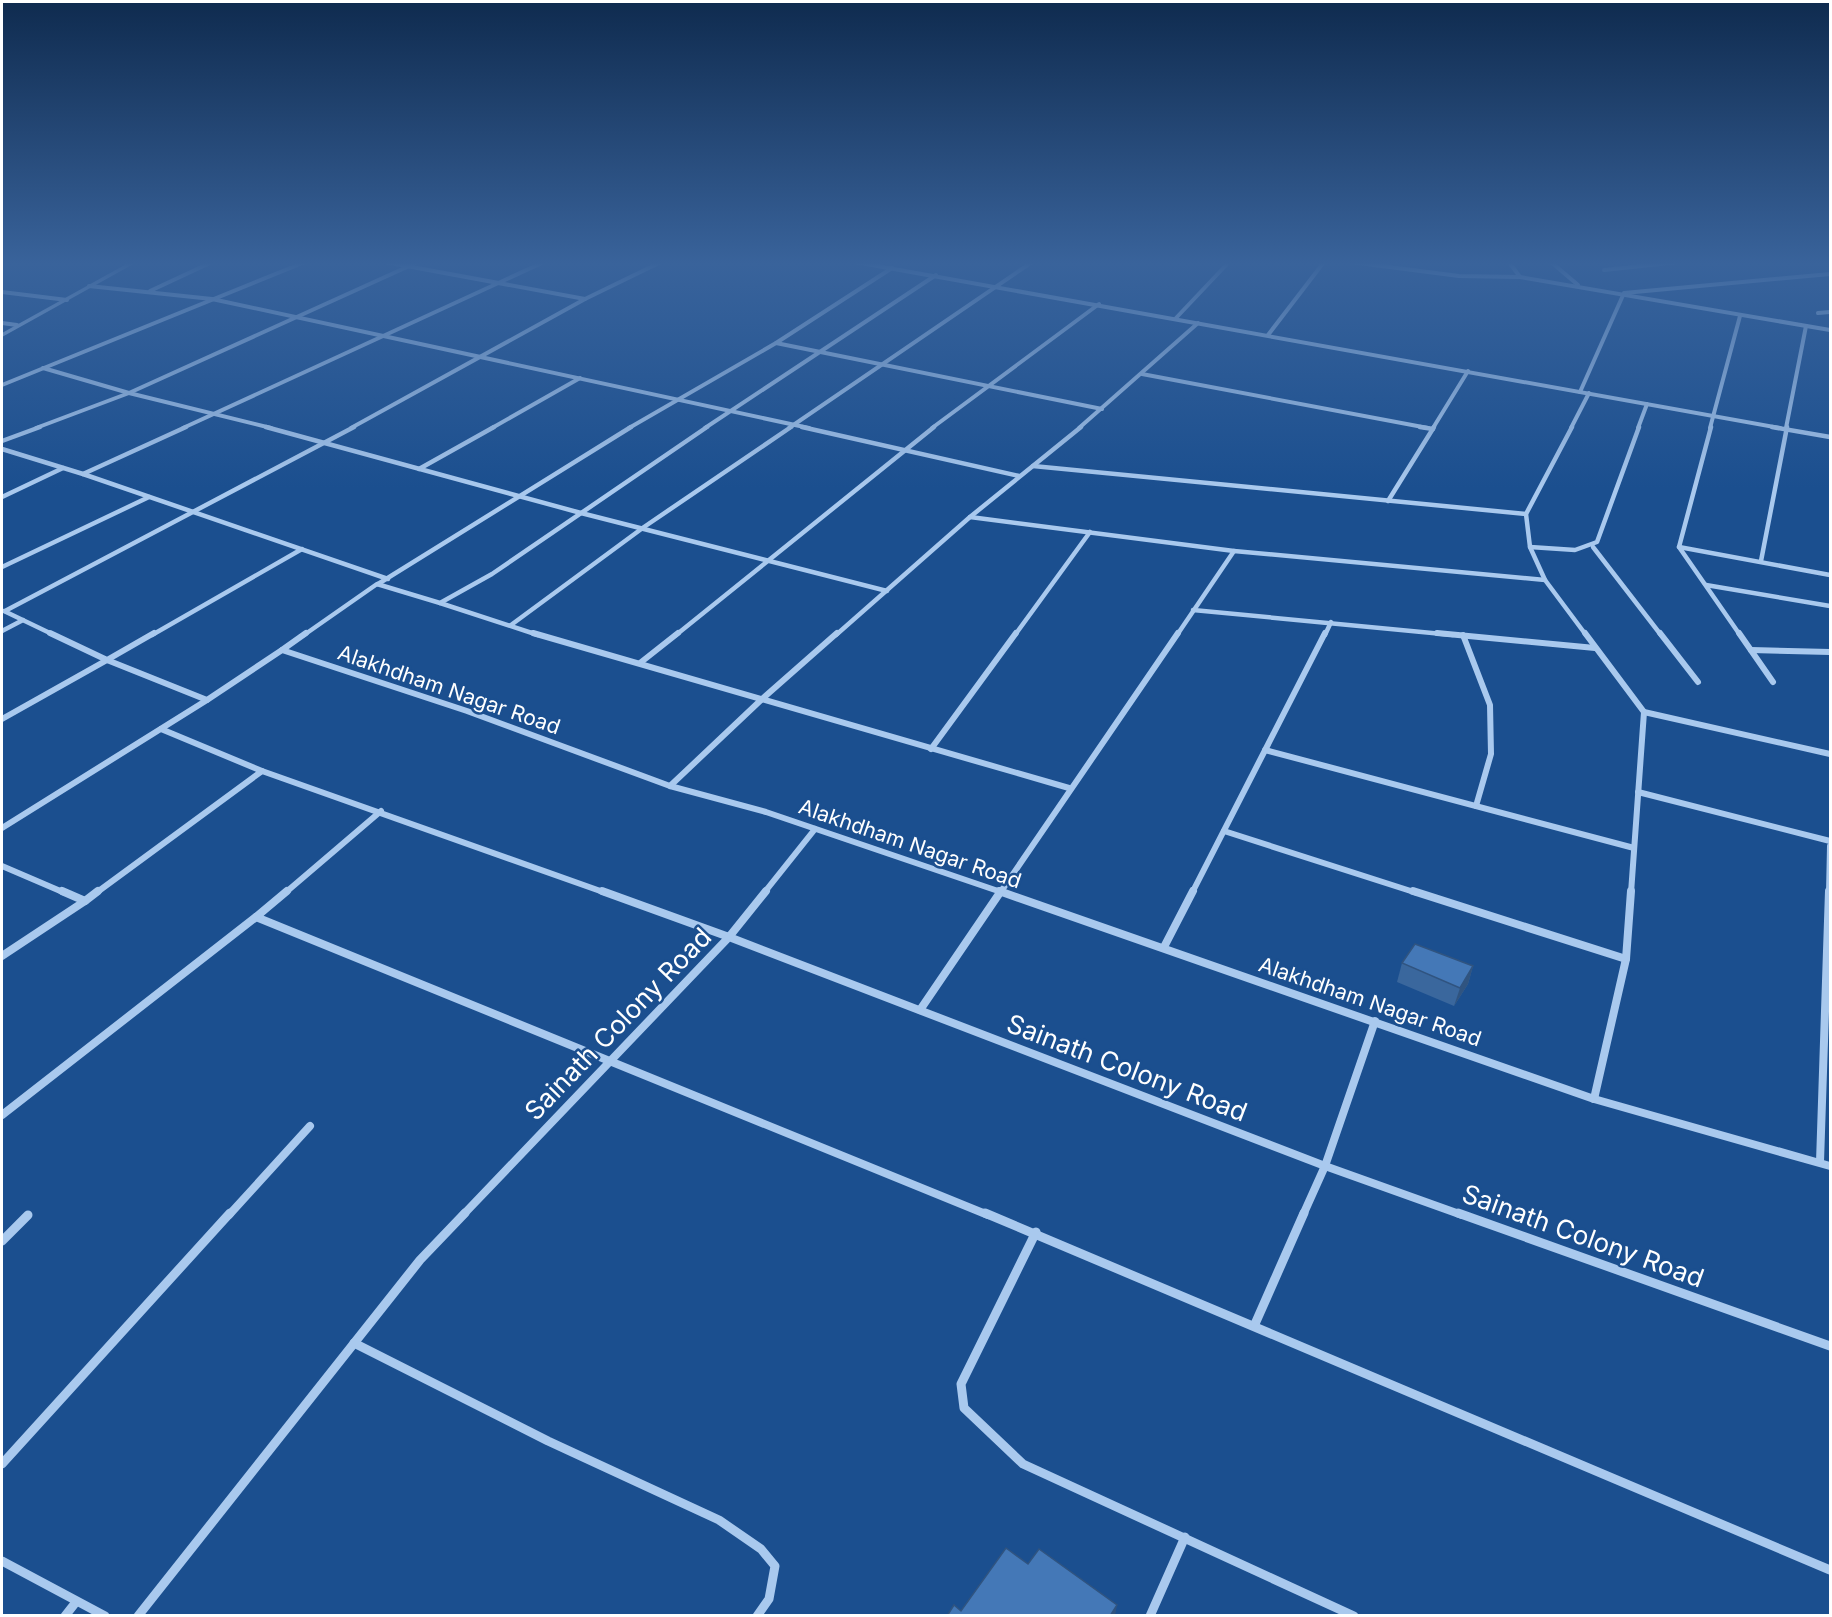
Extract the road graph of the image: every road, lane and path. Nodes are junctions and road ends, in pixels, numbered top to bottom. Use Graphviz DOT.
graph roads {
  1 [pos="118,337"];
  2 [pos="252,337"];
  3 [pos="385,337"];
  4 [pos="395,337"];
  5 [pos="515,337"];
  6 [pos="785,337"];
  7 [pos="840,337"];
  8 [pos="922,337"];
  9 [pos="1055,337"];
  10 [pos="1182,337"];
  11 [pos="1282,337"];
  12 [pos="1604,337"];
  13 [pos="1735,337"];
  14 [pos="1804,337"];
  15 [pos="776,343"];
  16 [pos="819,351"];
  17 [pos="481,356"];
  18 [pos="881,365"];
  19 [pos="43,368"];
  20 [pos="1468,371"];
  21 [pos="1142,374"];
  22 [pos="580,377"];
  23 [pos="2,385"];
  24 [pos="988,388"];
  25 [pos="1580,392"];
  26 [pos="129,393"];
  27 [pos="1589,393"];
  28 [pos="677,398"];
  29 [pos="1647,404"];
  30 [pos="1102,409"];
  31 [pos="731,410"];
  32 [pos="213,412"];
  33 [pos="1715,416"];
  34 [pos="796,424"];
  35 [pos="1433,429"];
  36 [pos="1785,429"];
  37 [pos="1830,437"];
  38 [pos="2,441"];
  39 [pos="324,443"];
  40 [pos="2,449"];
  41 [pos="904,449"];
  42 [pos="1032,466"];
  43 [pos="64,468"];
  44 [pos="420,469"];
  45 [pos="83,474"];
  46 [pos="1019,476"];
  47 [pos="518,496"];
  48 [pos="2,497"];
  49 [pos="150,497"];
  50 [pos="1388,501"];
  51 [pos="191,511"];
  52 [pos="581,513"];
  53 [pos="1526,514"];
  54 [pos="970,517"];
  55 [pos="644,527"];
  56 [pos="1090,532"];
  57 [pos="1530,547"];
  58 [pos="1593,547"];
  59 [pos="1679,547"];
  60 [pos="302,549"];
  61 [pos="1234,551"];
  62 [pos="768,561"];
  63 [pos="1761,561"];
  64 [pos="2,567"];
  65 [pos="1830,575"];
  66 [pos="389,579"];
  67 [pos="1545,580"];
  68 [pos="377,584"];
  69 [pos="1706,585"];
  70 [pos="887,591"];
  71 [pos="440,603"];
  72 [pos="1830,606"];
  73 [pos="3,610"];
  74 [pos="1193,610"];
  75 [pos="23,620"];
  76 [pos="1331,622"];
  77 [pos="511,625"];
  78 [pos="2,631"];
  79 [pos="1463,635"];
  80 [pos="1595,648"];
  81 [pos="282,650"];
  82 [pos="1751,650"];
  83 [pos="1830,652"];
  84 [pos="107,660"];
  85 [pos="640,663"];
  86 [pos="1698,682"];
  87 [pos="1773,682"];
  88 [pos="207,700"];
  89 [pos="761,700"];
  90 [pos="1644,712"];
  91 [pos="2,719"];
  92 [pos="161,729"];
  93 [pos="931,749"];
  94 [pos="1265,750"];
  95 [pos="1830,754"];
  96 [pos="261,771"];
  97 [pos="670,786"];
  98 [pos="1069,788"];
  99 [pos="1638,792"];
  100 [pos="1476,806"];
  101 [pos="381,811"];
  102 [pos="2,828"];
  103 [pos="815,829"];
  104 [pos="1224,831"];
  105 [pos="1830,841"];
  106 [pos="1830,846"];
  107 [pos="1634,848"];
  108 [pos="2,866"];
  109 [pos="1000,891"];
  110 [pos="85,901"];
  111 [pos="256,917"];
  112 [pos="729,937"];
  113 [pos="1164,947"];
  114 [pos="2,956"];
  115 [pos="1626,959"];
  116 [pos="920,1010"];
  117 [pos="1375,1021"];
  118 [pos="613,1058"];
  119 [pos="1594,1099"];
  120 [pos="2,1115"];
  121 [pos="310,1126"];
  122 [pos="1820,1162"];
  123 [pos="1325,1166"];
  124 [pos="1830,1166"];
  125 [pos="28,1215"];
  126 [pos="1036,1232"];
  127 [pos="2,1241"];
  128 [pos="1255,1324"];
  129 [pos="354,1343"];
  130 [pos="1830,1346"];
  131 [pos="2,1464"];
  132 [pos="1185,1537"];
  133 [pos="2,1561"];
  134 [pos="1830,1570"];
  135 [pos="76,1602"];
  136 [pos="65,1616"];
  137 [pos="105,1616"];
  138 [pos="138,1616"];
  139 [pos="757,1616"];
  140 [pos="1150,1616"];
  141 [pos="1354,1616"];
  1 -- 19 [label="street"];
  2 -- 26 [label="street"];
  3 -- 32 [label="street"];
  4 -- 17 [label="street"];
  5 -- 17 [label="street"];
  6 -- 15 [label="street"];
  7 -- 16 [label="street"];
  8 -- 18 [label="street"];
  9 -- 24 [label="street"];
  10 -- 21 [label="street"];
  11 -- 20 [label="street"];
  12 -- 25 [label="street"];
  13 -- 33 [label="street"];
  14 -- 36 [label="street"];
  15 -- 16 [label="street"];
  15 -- 28 [label="street"];
  16 -- 18 [label="street"];
  16 -- 31 [label="street"];
  17 -- 22 [label="street"];
  17 -- 39 [label="street"];
  18 -- 24 [label="street"];
  18 -- 34 [label="street"];
  19 -- 23 [label="street"];
  19 -- 26 [label="street"];
  20 -- 25 [label="street"];
  20 -- 35 [label="street"];
  21 -- 30 [label="street"];
  21 -- 35 [label="street"];
  22 -- 28 [label="street"];
  22 -- 44 [label="street"];
  24 -- 30 [label="street"];
  24 -- 41 [label="street"];
  25 -- 27 [label="street"];
  26 -- 32 [label="street"];
  26 -- 38 [label="street"];
  27 -- 29 [label="street"];
  27 -- 53 [label="street"];
  28 -- 31 [label="street"];
  28 -- 47 [label="street"];
  29 -- 33 [label="street"];
  29 -- 58 [label="street"];
  30 -- 42 [label="street"];
  31 -- 34 [label="street"];
  31 -- 52 [label="street"];
  32 -- 39 [label="street"];
  32 -- 45 [label="street"];
  33 -- 36 [label="street"];
  33 -- 59 [label="street"];
  34 -- 41 [label="street"];
  34 -- 55 [label="street"];
  35 -- 50 [label="street"];
  36 -- 37 [label="street"];
  36 -- 63 [label="street"];
  39 -- 44 [label="street"];
  39 -- 51 [label="street"];
  40 -- 43 [label="street"];
  41 -- 46 [label="street"];
  41 -- 62 [label="street"];
  42 -- 46 [label="street"];
  42 -- 50 [label="street"];
  43 -- 45 [label="street"];
  43 -- 48 [label="street"];
  44 -- 47 [label="street"];
  45 -- 49 [label="street"];
  46 -- 54 [label="street"];
  47 -- 52 [label="street"];
  47 -- 66 [label="street"];
  49 -- 51 [label="street"];
  49 -- 64 [label="street"];
  50 -- 53 [label="street"];
  51 -- 60 [label="street"];
  51 -- 73 [label="street"];
  52 -- 55 [label="street"];
  52 -- 71 [label="street"];
  53 -- 57 [label="street"];
  54 -- 56 [label="street"];
  54 -- 70 [label="street"];
  55 -- 62 [label="street"];
  55 -- 77 [label="street"];
  56 -- 61 [label="street"];
  56 -- 93 [label="street"];
  57 -- 58 [label="street"];
  57 -- 67 [label="street"];
  58 -- 86 [label="street"];
  59 -- 63 [label="street"];
  59 -- 69 [label="street"];
  60 -- 66 [label="street"];
  60 -- 84 [label="street"];
  61 -- 67 [label="street"];
  61 -- 74 [label="street"];
  62 -- 70 [label="street"];
  62 -- 85 [label="street"];
  63 -- 65 [label="street"];
  66 -- 68 [label="street"];
  67 -- 80 [label="street"];
  68 -- 71 [label="street"];
  68 -- 81 [label="street"];
  69 -- 72 [label="street"];
  69 -- 82 [label="street"];
  70 -- 89 [label="street"];
  71 -- 77 [label="street"];
  73 -- 75 [label="street"];
  74 -- 76 [label="street"];
  74 -- 98 [label="street"];
  75 -- 78 [label="street"];
  75 -- 84 [label="street"];
  76 -- 79 [label="street"];
  76 -- 94 [label="street"];
  77 -- 85 [label="street"];
  79 -- 80 [label="street"];
  79 -- 100 [label="street"];
  80 -- 90 [label="street"];
  81 -- 88 [label="street"];
  81 -- 97 [label="street, Alakhdham Nagar Road"];
  82 -- 83 [label="street"];
  82 -- 87 [label="street"];
  84 -- 88 [label="street"];
  84 -- 91 [label="street"];
  85 -- 89 [label="street"];
  88 -- 92 [label="street"];
  89 -- 93 [label="street"];
  89 -- 97 [label="street"];
  90 -- 95 [label="street"];
  90 -- 99 [label="street"];
  92 -- 96 [label="street"];
  92 -- 102 [label="street"];
  93 -- 98 [label="street"];
  94 -- 100 [label="street"];
  94 -- 104 [label="street"];
  96 -- 101 [label="street"];
  96 -- 110 [label="street"];
  97 -- 103 [label="street, Alakhdham Nagar Road"];
  98 -- 109 [label="street"];
  99 -- 105 [label="street"];
  99 -- 107 [label="street"];
  100 -- 107 [label="street"];
  101 -- 111 [label="street"];
  101 -- 112 [label="street"];
  103 -- 109 [label="street, Alakhdham Nagar Road"];
  103 -- 112 [label="street"];
  104 -- 113 [label="street"];
  104 -- 115 [label="street"];
  106 -- 122 [label="street"];
  107 -- 115 [label="street"];
  108 -- 110 [label="street"];
  109 -- 113 [label="street, Alakhdham Nagar Road"];
  109 -- 116 [label="street"];
  110 -- 114 [label="street"];
  111 -- 118 [label="street"];
  111 -- 120 [label="street"];
  112 -- 116 [label="street, Sainath Colony Road"];
  112 -- 118 [label="street, Sainath Colony Road"];
  113 -- 117 [label="street, Alakhdham Nagar Road"];
  115 -- 119 [label="street"];
  116 -- 123 [label="street, Sainath Colony Road"];
  117 -- 119 [label="street, Alakhdham Nagar Road"];
  117 -- 123 [label="street"];
  118 -- 126 [label="street"];
  118 -- 129 [label="street, Sainath Colony Road"];
  119 -- 122 [label="street, Alakhdham Nagar Road"];
  121 -- 131 [label="street"];
  122 -- 124 [label="street, Alakhdham Nagar Road"];
  123 -- 128 [label="street"];
  123 -- 130 [label="street, Sainath Colony Road"];
  125 -- 127 [label="street"];
  126 -- 128 [label="street"];
  126 -- 132 [label="street"];
  128 -- 134 [label="street"];
  129 -- 138 [label="street, Sainath Colony Road"];
  129 -- 139 [label="street"];
  132 -- 140 [label="street"];
  132 -- 141 [label="street"];
  133 -- 135 [label="street"];
  135 -- 136 [label="street"];
  135 -- 137 [label="street"];
}
